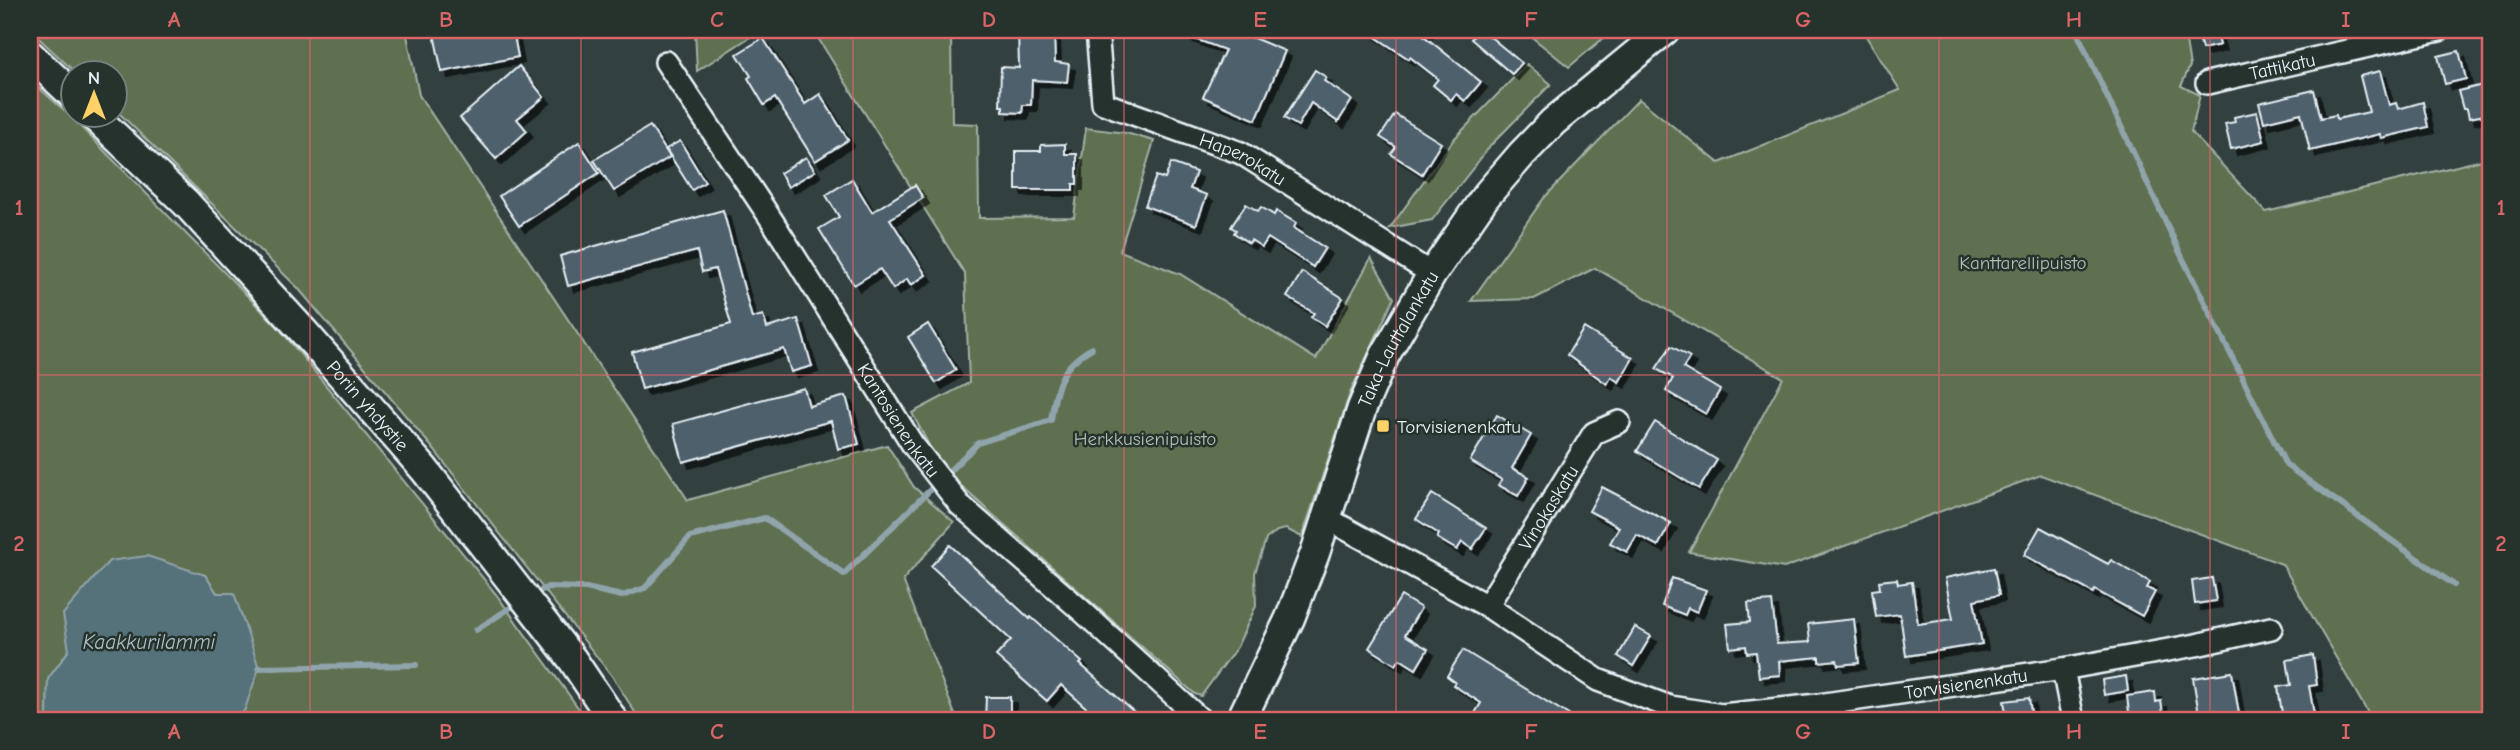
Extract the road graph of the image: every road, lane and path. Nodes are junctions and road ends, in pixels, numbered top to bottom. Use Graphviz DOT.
graph roads {
  1 [pos="1097,30"];
  2 [pos="1665,30"];
  3 [pos="2439,30"];
  4 [pos="30,55"];
  5 [pos="666,62"];
  6 [pos="60,83"];
  7 [pos="2207,83"];
  8 [pos="109,130"];
  9 [pos="1432,274"];
  10 [pos="1619,422"];
  11 [pos="1328,519"];
  12 [pos="1487,606"];
  13 [pos="2271,628"];
  14 [pos="2063,669"];
  15 [pos="1819,713"];
  16 [pos="613,720"];
  17 [pos="1201,720"];
  18 [pos="1241,720"];
  19 [pos="2073,720"];
  1 -- 9 [label="street, Haperokatu"];
  2 -- 9 [label="main road, Taka-Lauttalankatu"];
  3 -- 7 [label="street, Tattikatu"];
  4 -- 6 [label="main road"];
  5 -- 17 [label="street, Kantosienenkatu"];
  8 -- 16 [label="main road, Porin yhdystie"];
  9 -- 11 [label="main road, Taka-Lauttalankatu"];
  10 -- 12 [label="street, Vinokaskatu"];
  11 -- 12 [label="street, Torvisienenkatu"];
  11 -- 18 [label="main road, Taka-Lauttalankatu"];
  12 -- 15 [label="street, Torvisienenkatu"];
  13 -- 14 [label="street, Torvisienenkatu"];
  14 -- 15 [label="street, Torvisienenkatu"];
  14 -- 19 [label="street"];
}
